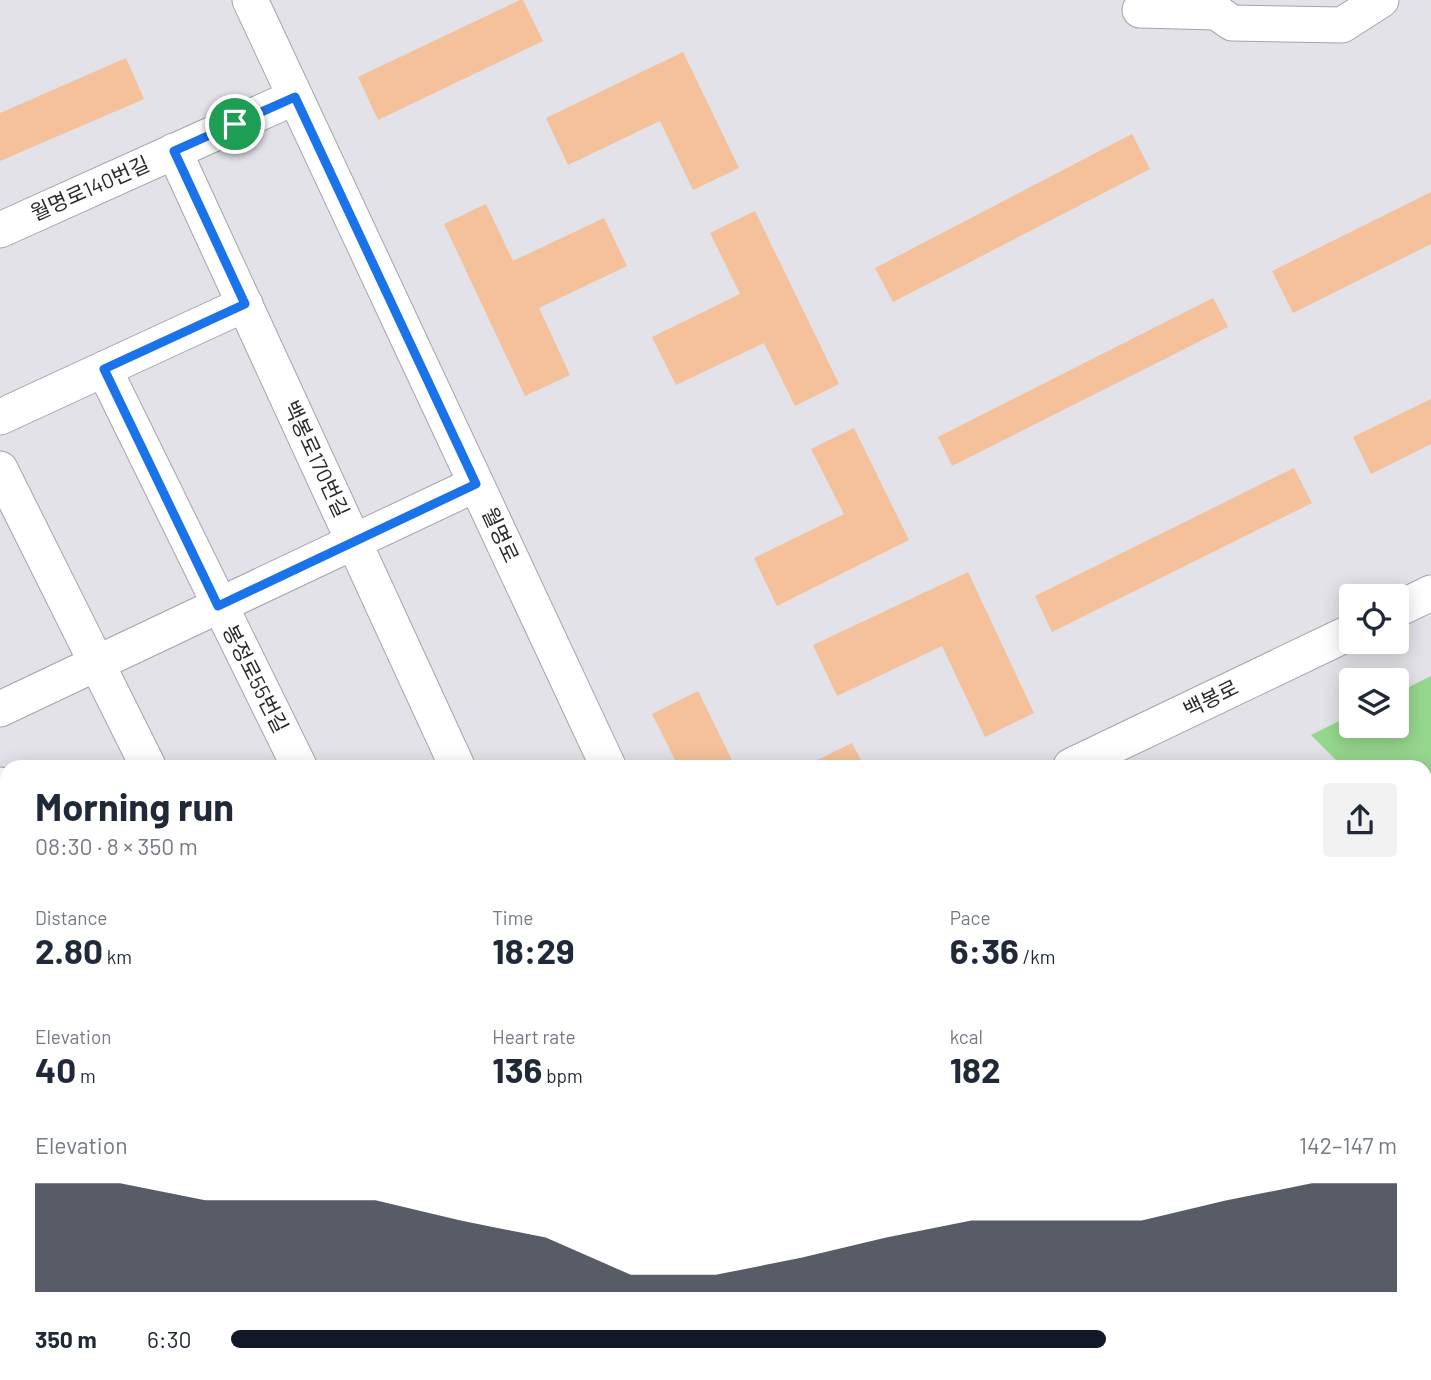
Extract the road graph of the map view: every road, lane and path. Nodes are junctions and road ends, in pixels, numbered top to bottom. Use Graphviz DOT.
graph roads {
  1 [pos="250,0"];
  2 [pos="1381,0"];
  3 [pos="1208,6"];
  4 [pos="1140,10"];
  5 [pos="295,97"];
  6 [pos="174,151"];
  7 [pos="0,230"];
  8 [pos="245,304"];
  9 [pos="104,369"];
  10 [pos="0,417"];
  11 [pos="0,470"];
  12 [pos="476,484"];
  13 [pos="354,542"];
  14 [pos="1431,593"];
  15 [pos="1409,604"];
  16 [pos="218,606"];
  17 [pos="1339,638"];
  18 [pos="97,664"];
  19 [pos="0,709"];
  20 [pos="145,760"];
  21 [pos="295,760"];
  22 [pos="454,760"];
  23 [pos="605,760"];
  24 [pos="1084,760"];
  1 -- 5 [label="street, 월명로"];
  2 -- 3 [label="street"];
  3 -- 4 [label="street"];
  5 -- 6 [label="street, 월명로140번길"];
  5 -- 12 [label="street, 월명로"];
  6 -- 7 [label="street, 월명로140번길"];
  6 -- 8 [label="street, 백봉로170번길"];
  8 -- 9 [label="street"];
  8 -- 13 [label="street, 백봉로170번길"];
  9 -- 10 [label="street"];
  9 -- 16 [label="street, 봉정로55번길"];
  11 -- 18 [label="street"];
  12 -- 13 [label="street, 봉정로55번길"];
  12 -- 23 [label="street, 월명로"];
  13 -- 16 [label="street, 봉정로55번길"];
  13 -- 22 [label="street, 백봉로170번길"];
  14 -- 15 [label="street"];
  16 -- 18 [label="street, 봉정로55번길"];
  16 -- 21 [label="street, 봉정로55번길"];
  17 -- 24 [label="street, 백봉로"];
  18 -- 19 [label="street, 봉정로55번길"];
  18 -- 20 [label="street"];
}
